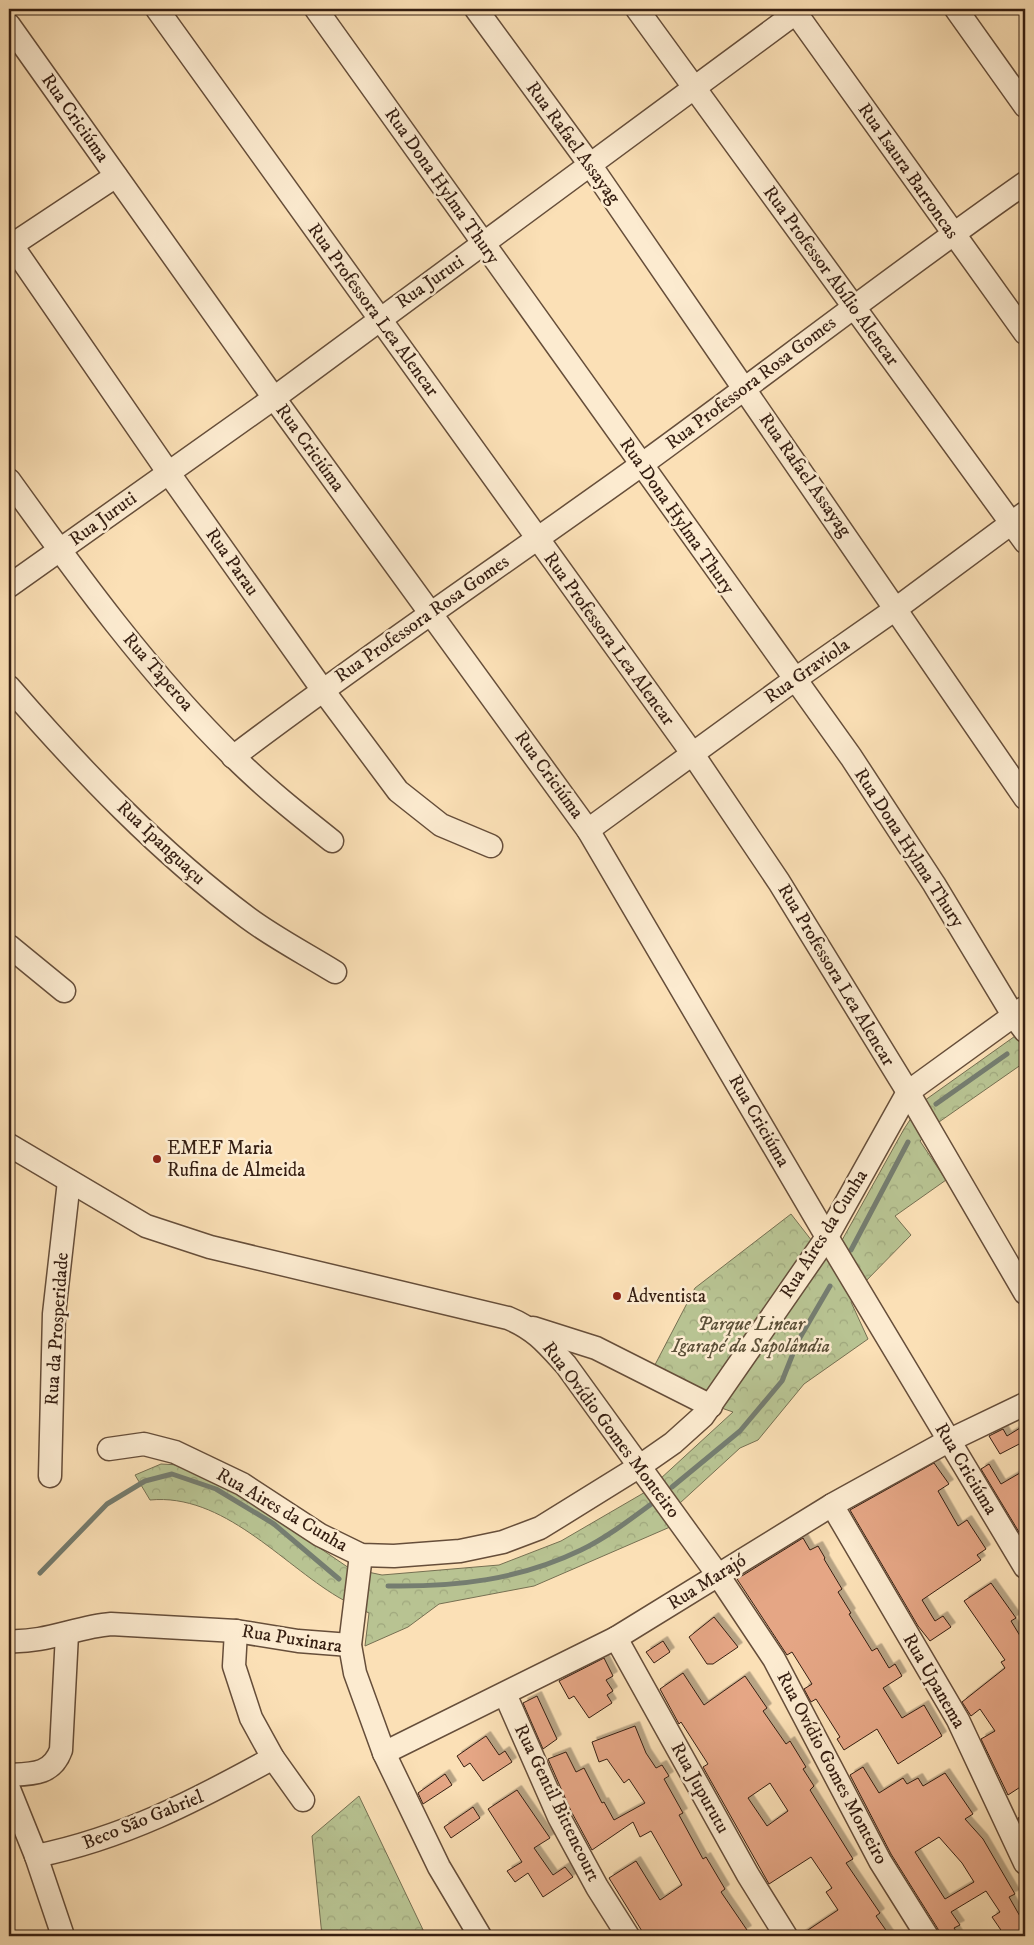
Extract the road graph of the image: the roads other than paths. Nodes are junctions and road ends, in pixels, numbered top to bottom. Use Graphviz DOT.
graph roads {
  1 [pos="157,9"];
  2 [pos="316,9"];
  3 [pos="476,9"];
  4 [pos="637,9"];
  5 [pos="956,9"];
  6 [pos="797,10"];
  7 [pos="9,25"];
  8 [pos="693,88"];
  9 [pos="1025,106"];
  10 [pos="591,166"];
  11 [pos="116,176"];
  12 [pos="1025,183"];
  13 [pos="953,234"];
  14 [pos="483,244"];
  15 [pos="10,245"];
  16 [pos="854,307"];
  17 [pos="379,318"];
  18 [pos="1025,333"];
  19 [pos="745,388"];
  20 [pos="274,398"];
  21 [pos="641,465"];
  22 [pos="168,472"];
  23 [pos="9,480"];
  24 [pos="1018,518"];
  25 [pos="537,540"];
  26 [pos="1025,542"];
  27 [pos="60,550"];
  28 [pos="9,586"];
  29 [pos="897,608"];
  30 [pos="430,612"];
  31 [pos="794,680"];
  32 [pos="9,687"];
  33 [pos="322,689"];
  34 [pos="692,753"];
  35 [pos="233,757"];
  36 [pos="1025,798"];
  37 [pos="588,830"];
  38 [pos="332,841"];
  39 [pos="490,846"];
  40 [pos="9,946"];
  41 [pos="335,972"];
  42 [pos="64,991"];
  43 [pos="1021,1018"];
  44 [pos="908,1092"];
  45 [pos="9,1144"];
  46 [pos="69,1181"];
  47 [pos="827,1237"];
  48 [pos="1025,1293"];
  49 [pos="527,1326"];
  50 [pos="1025,1404"];
  51 [pos="711,1406"];
  52 [pos="948,1441"];
  53 [pos="109,1449"];
  54 [pos="640,1466"];
  55 [pos="50,1476"];
  56 [pos="832,1505"];
  57 [pos="361,1555"];
  58 [pos="1025,1567"];
  59 [pos="718,1574"];
  60 [pos="236,1630"];
  61 [pos="67,1634"];
  62 [pos="616,1638"];
  63 [pos="9,1641"];
  64 [pos="350,1645"];
  65 [pos="505,1694"];
  66 [pos="384,1753"];
  67 [pos="273,1758"];
  68 [pos="9,1775"];
  69 [pos="9,1789"];
  70 [pos="303,1800"];
  71 [pos="36,1856"];
  72 [pos="1025,1863"];
  73 [pos="63,1936"];
  74 [pos="480,1936"];
  75 [pos="628,1936"];
  76 [pos="786,1936"];
  77 [pos="927,1936"];
  1 -- 17 [label="street, Rua Professora Lea Alencar"];
  2 -- 14 [label="street, Rua Dona Hylma Thury"];
  3 -- 10 [label="street, Rua Rafael Assayag"];
  4 -- 8 [label="street, Rua Professor Abílio Alencar"];
  5 -- 9 [label="street"];
  6 -- 8 [label="street, Rua Juruti"];
  6 -- 13 [label="street, Rua Isaura Barroncas"];
  7 -- 11 [label="street, Rua Criciúma"];
  8 -- 10 [label="street, Rua Juruti"];
  8 -- 16 [label="street, Rua Professor Abílio Alencar"];
  10 -- 14 [label="street, Rua Juruti"];
  10 -- 19 [label="street, Rua Rafael Assayag"];
  11 -- 15 [label="street"];
  11 -- 20 [label="street, Rua Criciúma"];
  12 -- 13 [label="street, Rua Professora Rosa Gomes"];
  13 -- 16 [label="street, Rua Professora Rosa Gomes"];
  13 -- 18 [label="street, Rua Isaura Barroncas"];
  14 -- 17 [label="street, Rua Juruti"];
  14 -- 21 [label="street, Rua Dona Hylma Thury"];
  15 -- 22 [label="street, Rua Parau"];
  16 -- 19 [label="street, Rua Professora Rosa Gomes"];
  16 -- 24 [label="street, Rua Professor Abílio Alencar"];
  17 -- 20 [label="street, Rua Juruti"];
  17 -- 25 [label="street, Rua Professora Lea Alencar"];
  19 -- 21 [label="street, Rua Professora Rosa Gomes"];
  19 -- 29 [label="street, Rua Rafael Assayag"];
  20 -- 22 [label="street, Rua Juruti"];
  20 -- 30 [label="street, Rua Criciúma"];
  21 -- 25 [label="street, Rua Professora Rosa Gomes"];
  21 -- 31 [label="street, Rua Dona Hylma Thury"];
  22 -- 27 [label="street, Rua Juruti"];
  22 -- 33 [label="street, Rua Parau"];
  23 -- 27 [label="street, Rua Taperoa"];
  24 -- 26 [label="street, Rua Professor Abílio Alencar"];
  24 -- 29 [label="street, Rua Graviola"];
  25 -- 30 [label="street, Rua Professora Rosa Gomes"];
  25 -- 34 [label="street, Rua Professora Lea Alencar"];
  27 -- 28 [label="street, Rua Juruti"];
  27 -- 35 [label="street, Rua Taperoa"];
  29 -- 31 [label="street, Rua Graviola"];
  29 -- 36 [label="street, Rua Rafael Assayag"];
  30 -- 33 [label="street, Rua Professora Rosa Gomes"];
  30 -- 37 [label="street, Rua Criciúma"];
  31 -- 34 [label="street, Rua Graviola"];
  31 -- 43 [label="street, Rua Dona Hylma Thury"];
  32 -- 41 [label="street, Rua Ipanguaçu"];
  33 -- 35 [label="street, Rua Professora Rosa Gomes"];
  33 -- 39 [label="street, Rua Parau"];
  34 -- 37 [label="street, Rua Graviola"];
  34 -- 44 [label="street, Rua Professora Lea Alencar"];
  35 -- 38 [label="street, Rua Taperoa"];
  37 -- 47 [label="street, Rua Criciúma"];
  40 -- 42 [label="street"];
  43 -- 44 [label="street, Rua Aires da Cunha"];
  44 -- 47 [label="street, Rua Aires da Cunha"];
  44 -- 48 [label="street, Rua Professora Lea Alencar"];
  45 -- 46 [label="street, Rua Ovídio Gomes Monteiro"];
  46 -- 49 [label="street, Rua Ovídio Gomes Monteiro"];
  46 -- 55 [label="street, Rua da Prosperidade"];
  47 -- 51 [label="street, Rua Aires da Cunha"];
  47 -- 52 [label="street, Rua Criciúma"];
  49 -- 51 [label="street"];
  49 -- 54 [label="street, Rua Ovídio Gomes Monteiro"];
  50 -- 52 [label="street, Rua Marajó"];
  51 -- 54 [label="street, Rua Aires da Cunha"];
  52 -- 56 [label="street, Rua Marajó"];
  52 -- 58 [label="street, Rua Criciúma"];
  53 -- 57 [label="street, Rua Aires da Cunha"];
  54 -- 57 [label="street, Rua Aires da Cunha"];
  54 -- 59 [label="street, Rua Ovídio Gomes Monteiro"];
  56 -- 59 [label="street, Rua Marajó"];
  56 -- 72 [label="street, Rua Upanema"];
  57 -- 64 [label="street"];
  59 -- 62 [label="street, Rua Marajó"];
  59 -- 77 [label="street, Rua Ovídio Gomes Monteiro"];
  60 -- 61 [label="street, Rua Puxinara"];
  60 -- 64 [label="street, Rua Puxinara"];
  60 -- 67 [label="street"];
  61 -- 63 [label="street, Rua Puxinara"];
  61 -- 68 [label="street"];
  62 -- 65 [label="street, Rua Marajó"];
  62 -- 76 [label="street, Rua Jupurutu"];
  64 -- 66 [label="street, Rua Puxinara"];
  65 -- 66 [label="street, Rua Marajó"];
  65 -- 75 [label="street, Rua Gentil Bittencourt"];
  66 -- 74 [label="street, Rua Puxinara"];
  67 -- 70 [label="street"];
  67 -- 71 [label="street, Beco São Gabriel"];
  69 -- 71 [label="street"];
  71 -- 73 [label="street"];
}
